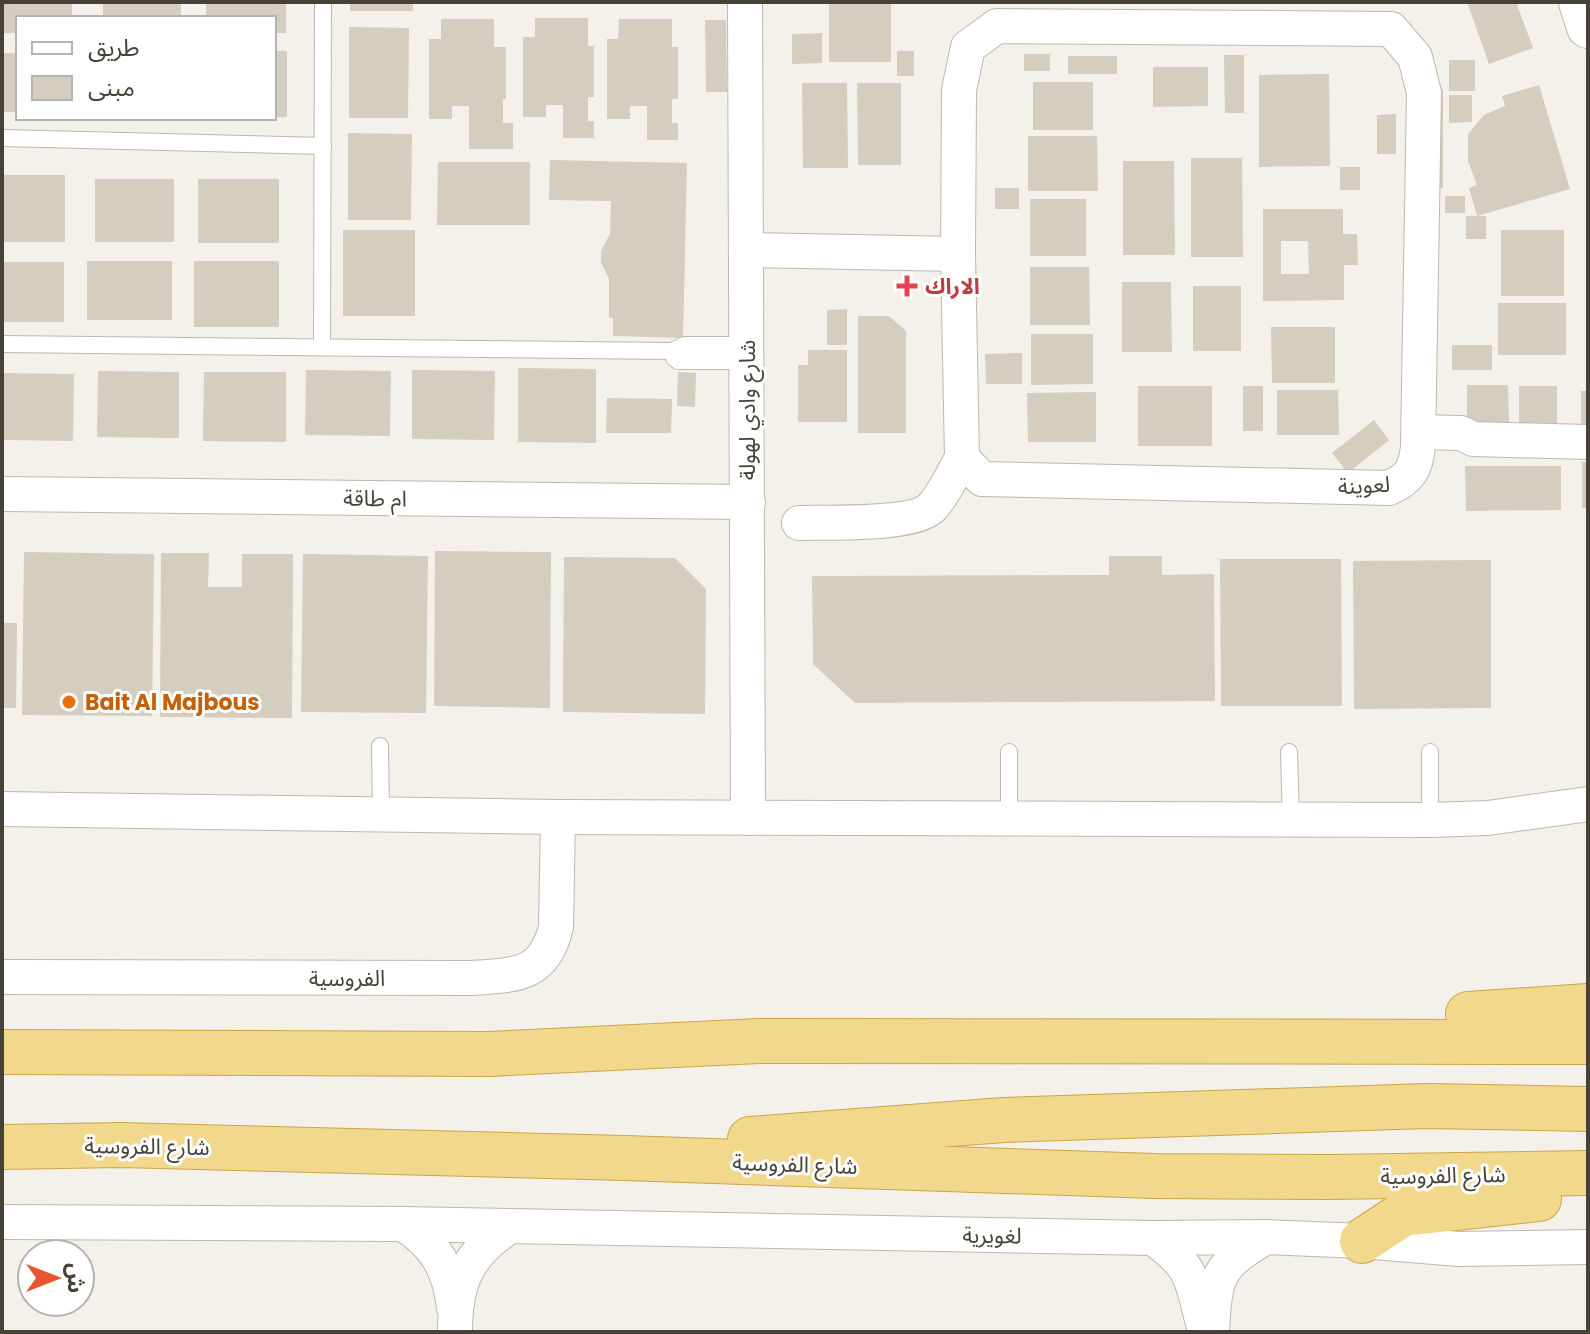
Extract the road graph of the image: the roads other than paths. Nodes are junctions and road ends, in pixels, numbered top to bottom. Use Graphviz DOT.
graph roads {
  1 [pos="323,2"];
  2 [pos="745,2"];
  3 [pos="1580,2"];
  4 [pos="1235,15"];
  5 [pos="1588,27"];
  6 [pos="2,138"];
  7 [pos="323,146"];
  8 [pos="746,250"];
  9 [pos="958,254"];
  10 [pos="2,344"];
  11 [pos="322,346"];
  12 [pos="746,353"];
  13 [pos="1419,439"];
  14 [pos="1588,442"];
  15 [pos="962,458"];
  16 [pos="2,494"];
  17 [pos="748,502"];
  18 [pos="799,523"];
  19 [pos="380,746"];
  20 [pos="1009,752"];
  21 [pos="1289,752"];
  22 [pos="1430,752"];
  23 [pos="1588,804"];
  24 [pos="2,809"];
  25 [pos="381,815"];
  26 [pos="558,817"];
  27 [pos="748,818"];
  28 [pos="1009,819"];
  29 [pos="1291,820"];
  30 [pos="1430,820"];
  31 [pos="2,977"];
  32 [pos="1588,1006"];
  33 [pos="2,1022"];
  34 [pos="1263,1041"];
  35 [pos="1588,1042"];
  36 [pos="67,1051"];
  37 [pos="2,1052"];
  38 [pos="1588,1109"];
  39 [pos="2,1147"];
  40 [pos="625,1158"];
  41 [pos="1588,1173"];
  42 [pos="1588,1193"];
  43 [pos="2,1222"];
  44 [pos="403,1224"];
  45 [pos="509,1227"];
  46 [pos="1266,1237"];
  47 [pos="1153,1238"];
  48 [pos="1362,1241"];
  49 [pos="1588,1247"];
  50 [pos="455,1326"];
  51 [pos="1205,1332"];
  52 [pos="1212,1332"];
  1 -- 7 [label="lane"];
  2 -- 8 [label="street, شارع وادي لهولة"];
  3 -- 5 [label="street"];
  4 -- 9 [label="street, لعوينة"];
  4 -- 13 [label="street, لعوينة"];
  6 -- 7 [label="lane"];
  7 -- 11 [label="lane"];
  8 -- 9 [label="street"];
  8 -- 12 [label="street, شارع وادي لهولة"];
  9 -- 15 [label="street, لعوينة"];
  10 -- 11 [label="lane"];
  11 -- 12 [label="lane"];
  12 -- 17 [label="street, شارع وادي لهولة"];
  13 -- 14 [label="street"];
  13 -- 15 [label="street, لعوينة"];
  15 -- 18 [label="street"];
  16 -- 17 [label="street, ام طاقة"];
  17 -- 27 [label="street, شارع وادي لهولة"];
  19 -- 25 [label="lane"];
  20 -- 28 [label="lane"];
  21 -- 29 [label="lane"];
  22 -- 30 [label="lane"];
  23 -- 30 [label="street"];
  24 -- 25 [label="street"];
  25 -- 26 [label="street"];
  26 -- 27 [label="street"];
  26 -- 31 [label="street, الفروسية"];
  27 -- 28 [label="street"];
  28 -- 29 [label="street"];
  29 -- 30 [label="street"];
  32 -- 34 [label="highway"];
  33 -- 36 [label="highway"];
  34 -- 35 [label="highway"];
  34 -- 36 [label="highway"];
  36 -- 37 [label="highway"];
  38 -- 40 [label="highway"];
  39 -- 40 [label="highway, شارع الفروسية"];
  40 -- 41 [label="highway, شارع الفروسية"];
  42 -- 48 [label="highway"];
  43 -- 44 [label="street"];
  44 -- 45 [label="street"];
  44 -- 50 [label="street"];
  45 -- 47 [label="street, لغويرية"];
  45 -- 50 [label="street"];
  46 -- 47 [label="street, لغويرية"];
  46 -- 48 [label="street, لغويرية"];
  46 -- 52 [label="street"];
  47 -- 51 [label="street"];
  48 -- 49 [label="street, لغويرية"];
}
